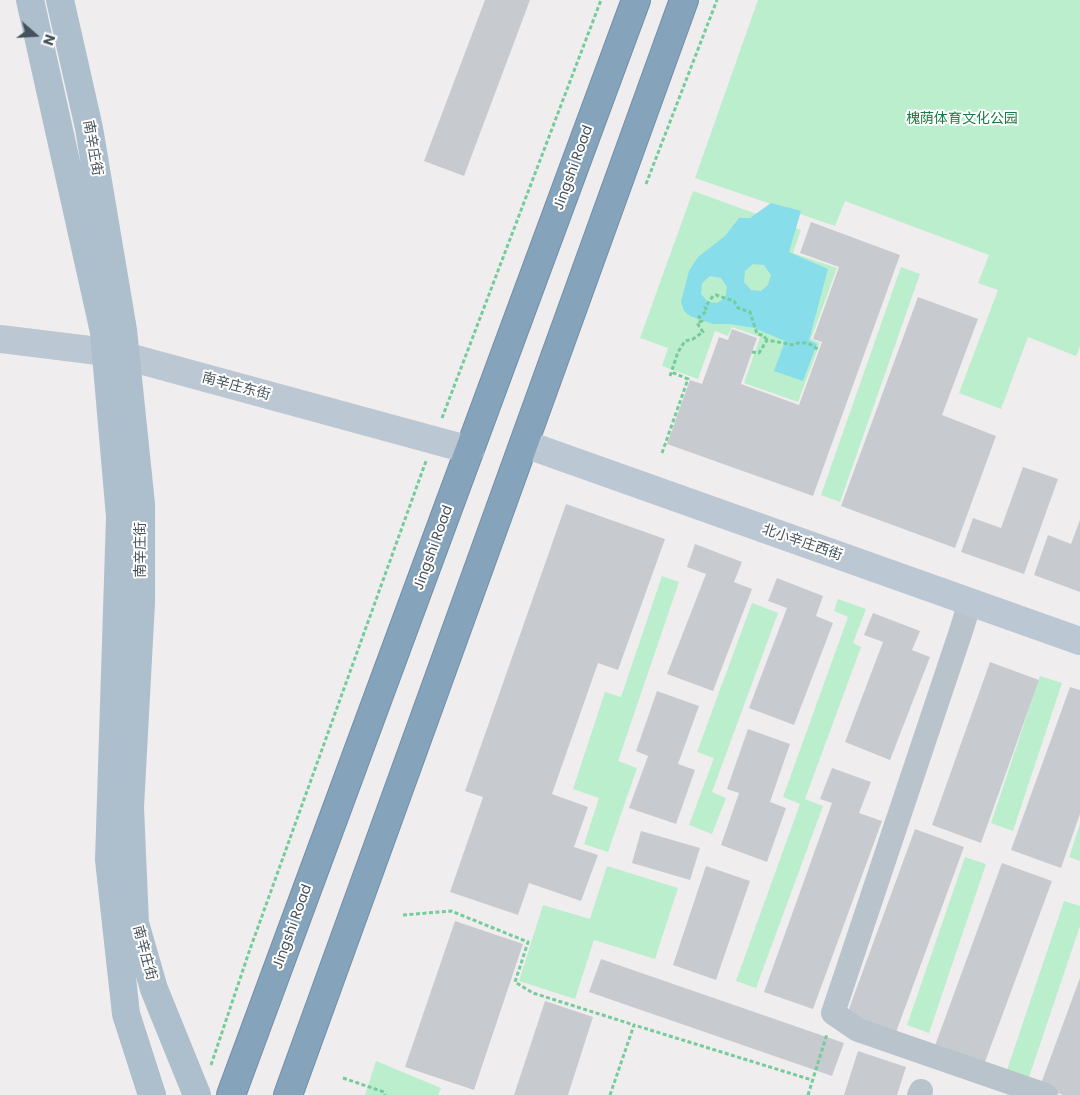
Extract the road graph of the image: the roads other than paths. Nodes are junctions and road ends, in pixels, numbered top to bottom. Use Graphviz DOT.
graph roads {
  1 [pos="30,0"];
  2 [pos="60,0"];
  3 [pos="636,0"];
  4 [pos="684,0"];
  5 [pos="0,340"];
  6 [pos="116,354"];
  7 [pos="525,444"];
  8 [pos="470,450"];
  9 [pos="970,602"];
  10 [pos="1080,641"];
  11 [pos="152,1095"];
  12 [pos="197,1095"];
  13 [pos="231,1095"];
  14 [pos="288,1095"];
  15 [pos="1046,1095"];
  1 -- 6 [label="main road, 南辛庄街"];
  2 -- 6 [label="main road, 南辛庄街"];
  3 -- 8 [label="highway, Jingshi Road"];
  4 -- 7 [label="highway"];
  5 -- 6 [label="main road, 南辛庄东街"];
  6 -- 8 [label="main road, 南辛庄东街"];
  6 -- 11 [label="main road, 南辛庄街"];
  6 -- 12 [label="main road, 南辛庄街"];
  7 -- 9 [label="main road, 北小辛庄西街"];
  7 -- 14 [label="highway"];
  8 -- 13 [label="highway, Jingshi Road"];
  9 -- 10 [label="main road, 北小辛庄西街"];
  9 -- 15 [label="street"];
}
